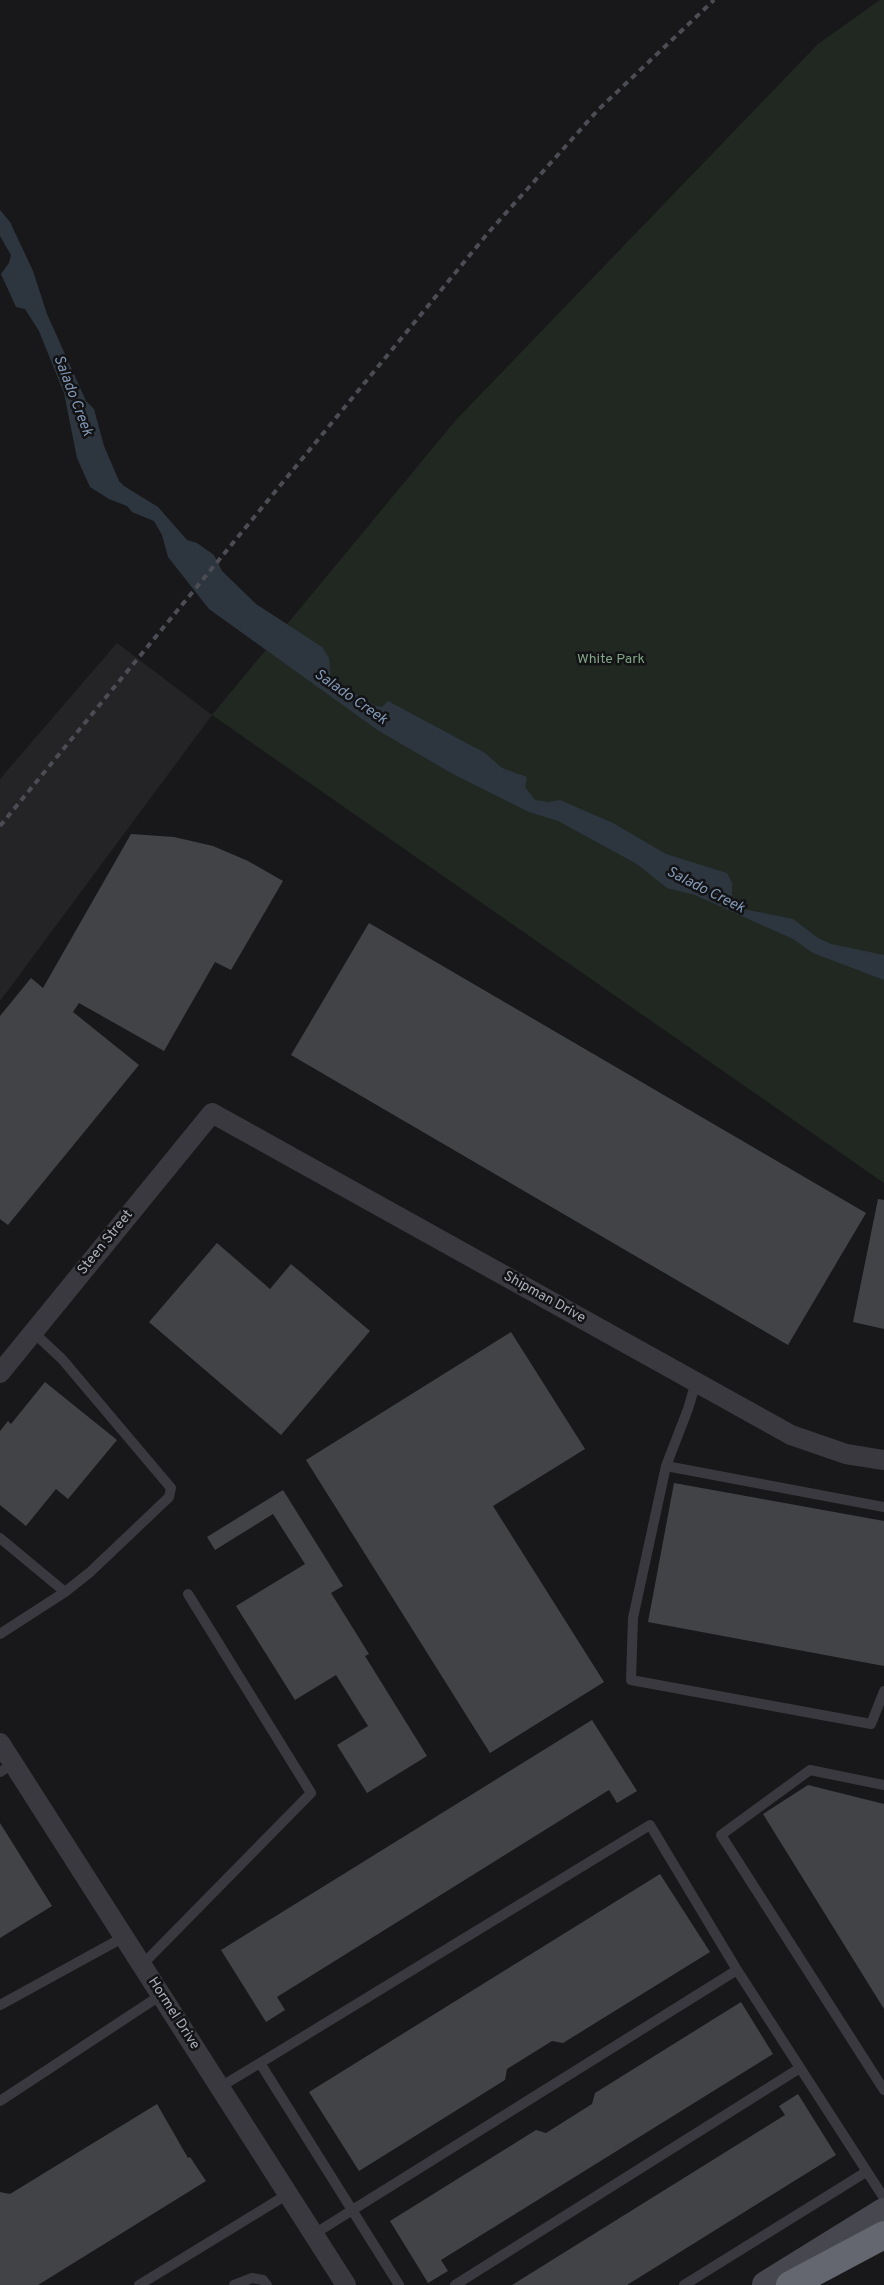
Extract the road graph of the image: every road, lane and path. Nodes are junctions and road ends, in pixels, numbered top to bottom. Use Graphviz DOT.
graph roads {
  1 [pos="212,1113"];
  2 [pos="33,1332"];
  3 [pos="0,1373"];
  4 [pos="696,1382"];
  5 [pos="884,1460"];
  6 [pos="666,1466"];
  7 [pos="884,1507"];
  8 [pos="0,1538"];
  9 [pos="65,1592"];
  10 [pos="188,1594"];
  11 [pos="0,1634"];
  12 [pos="884,1691"];
  13 [pos="0,1743"];
  14 [pos="7,1768"];
  15 [pos="884,1785"];
  16 [pos="124,1937"];
  17 [pos="142,1965"];
  18 [pos="737,1970"];
  19 [pos="161,1995"];
  20 [pos="0,2005"];
  21 [pos="260,2063"];
  22 [pos="800,2068"];
  23 [pos="220,2087"];
  24 [pos="884,2090"];
  25 [pos="0,2101"];
  26 [pos="866,2172"];
  27 [pos="288,2194"];
  28 [pos="884,2198"];
  29 [pos="351,2211"];
  30 [pos="884,2212"];
  31 [pos="314,2234"];
  32 [pos="884,2235"];
  33 [pos="139,2285"];
  34 [pos="234,2285"];
  35 [pos="267,2285"];
  36 [pos="346,2285"];
  37 [pos="399,2285"];
  38 [pos="455,2285"];
  39 [pos="684,2285"];
  40 [pos="766,2285"];
  41 [pos="790,2285"];
  1 -- 2 [label="street, Steen Street"];
  1 -- 4 [label="street, Shipman Drive"];
  2 -- 3 [label="street, Steen Street"];
  2 -- 9 [label="lane"];
  4 -- 5 [label="street, Shipman Drive"];
  4 -- 6 [label="lane"];
  6 -- 7 [label="lane"];
  6 -- 12 [label="lane"];
  8 -- 9 [label="lane"];
  9 -- 11 [label="lane"];
  10 -- 17 [label="lane"];
  13 -- 14 [label="street, Hormel Drive"];
  14 -- 16 [label="street, Hormel Drive"];
  15 -- 24 [label="lane"];
  16 -- 17 [label="street, Hormel Drive"];
  16 -- 20 [label="lane"];
  17 -- 19 [label="street, Hormel Drive"];
  18 -- 21 [label="lane"];
  18 -- 22 [label="lane"];
  18 -- 29 [label="lane"];
  19 -- 23 [label="street, Hormel Drive"];
  19 -- 25 [label="lane"];
  21 -- 23 [label="lane"];
  21 -- 29 [label="lane"];
  22 -- 26 [label="lane"];
  22 -- 38 [label="lane"];
  23 -- 27 [label="street, Hormel Drive"];
  26 -- 28 [label="lane"];
  26 -- 39 [label="lane"];
  27 -- 31 [label="street, Hormel Drive"];
  27 -- 33 [label="lane"];
  29 -- 31 [label="lane"];
  29 -- 37 [label="lane"];
  30 -- 40 [label="main road"];
  31 -- 36 [label="street, Hormel Drive"];
  32 -- 41 [label="highway"];
  34 -- 35 [label="lane"];
}
